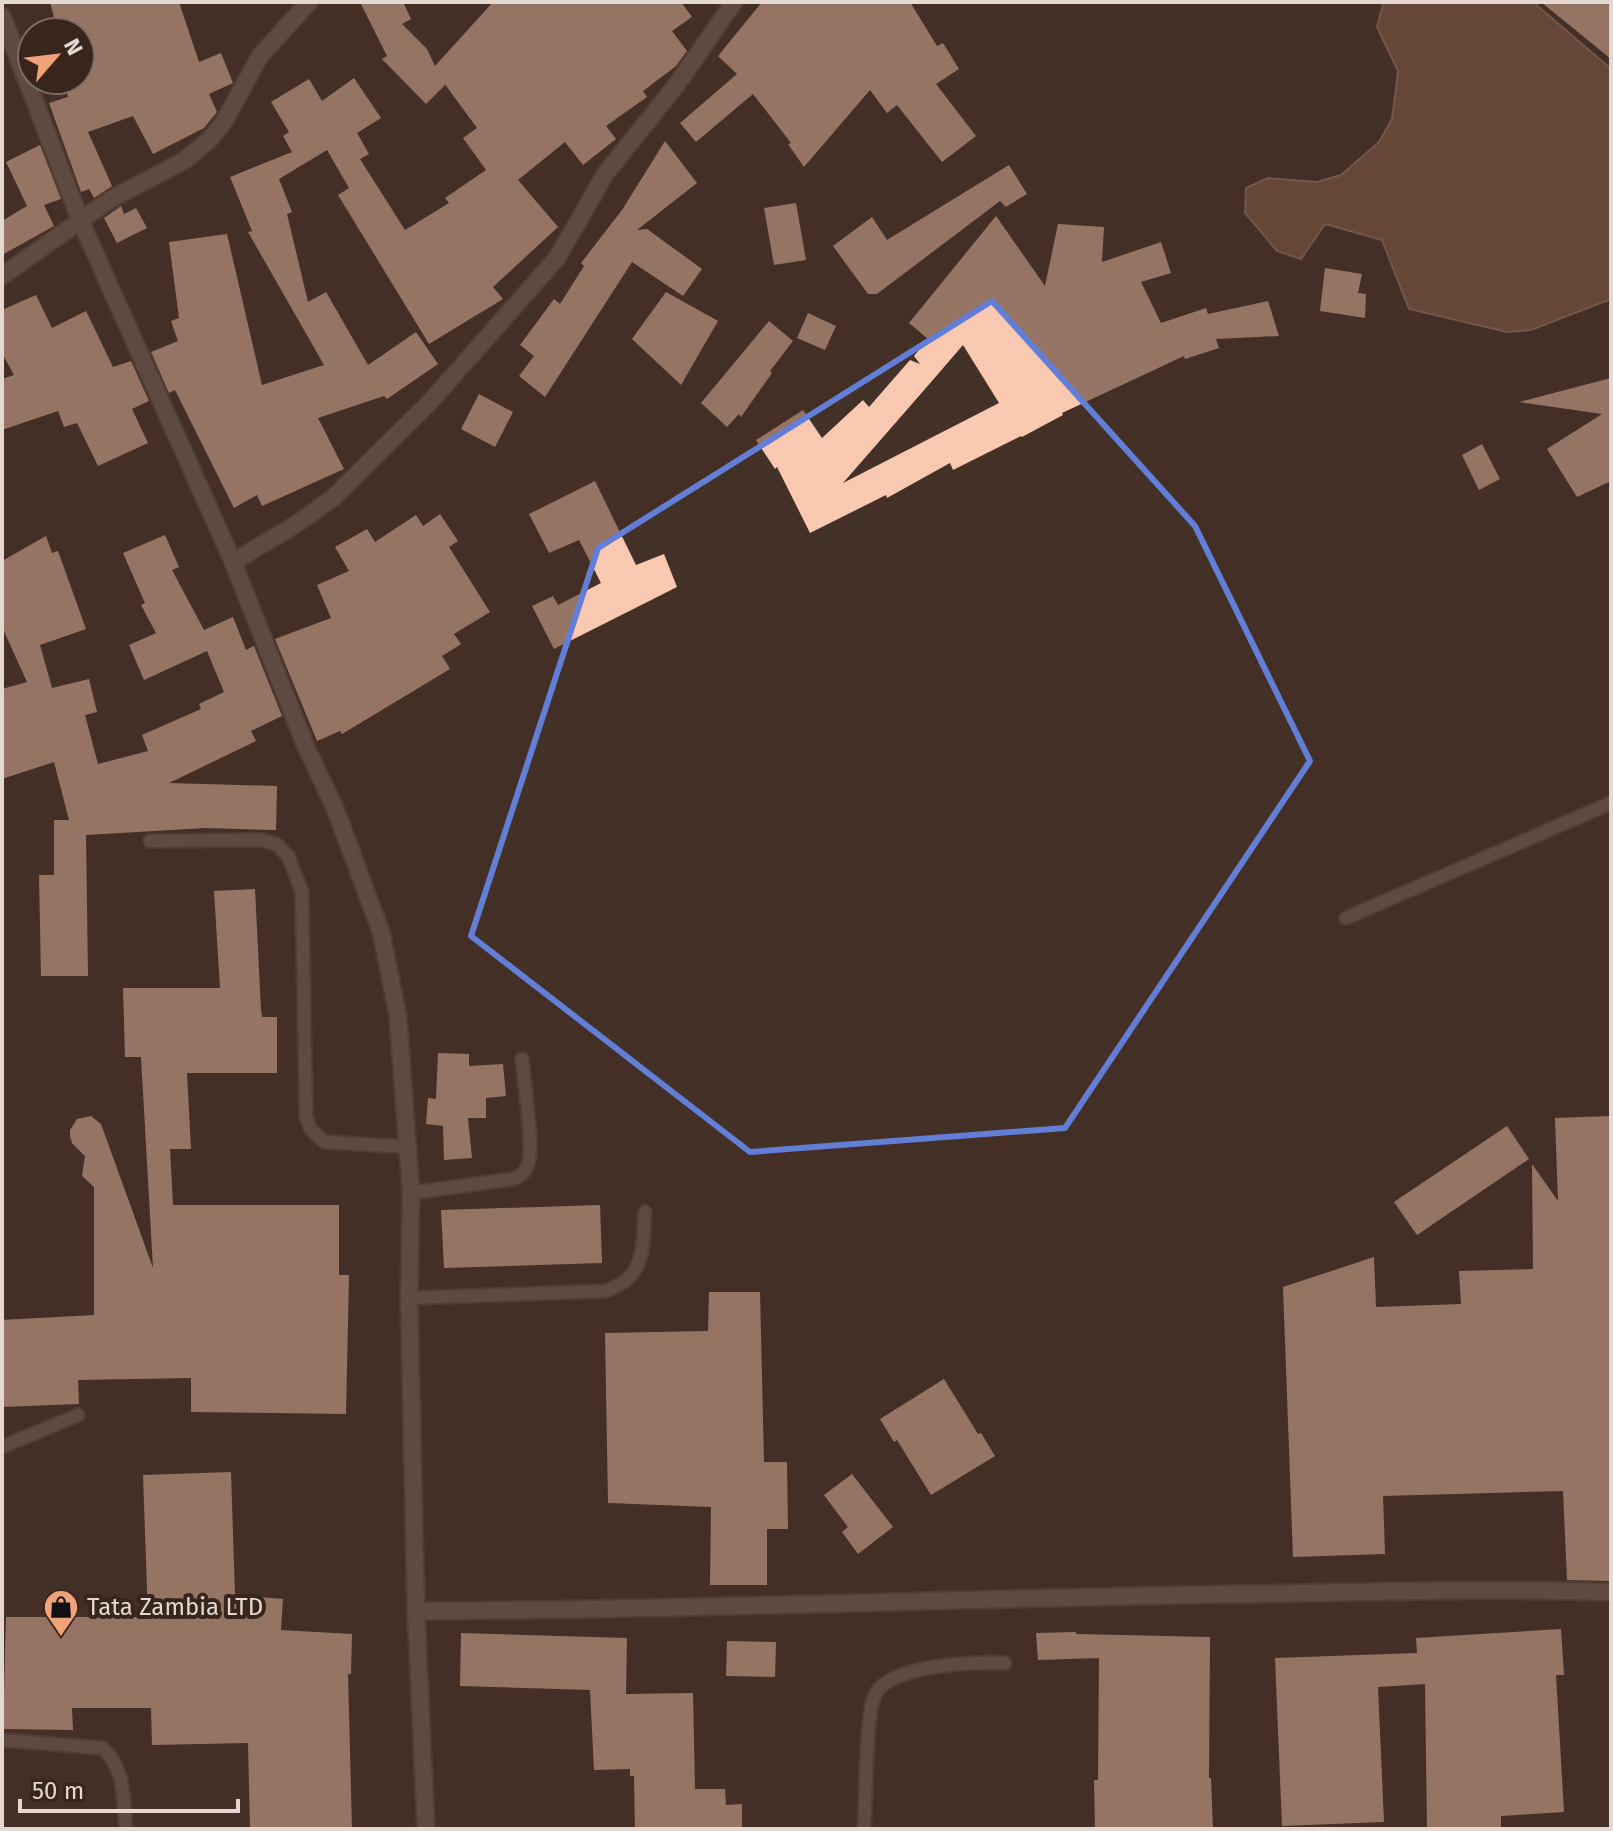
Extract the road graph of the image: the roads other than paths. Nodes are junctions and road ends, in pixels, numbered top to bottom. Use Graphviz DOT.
graph roads {
  1 [pos="309,2"];
  2 [pos="734,2"];
  3 [pos="2,16"];
  4 [pos="81,222"];
  5 [pos="2,276"];
  6 [pos="233,562"];
  7 [pos="1611,803"];
  8 [pos="150,841"];
  9 [pos="1346,918"];
  10 [pos="522,1059"];
  11 [pos="407,1147"];
  12 [pos="411,1193"];
  13 [pos="645,1212"];
  14 [pos="409,1298"];
  15 [pos="78,1415"];
  16 [pos="2,1447"];
  17 [pos="1611,1592"];
  18 [pos="416,1611"];
  19 [pos="1005,1663"];
  20 [pos="2,1740"];
  21 [pos="126,1829"];
  22 [pos="426,1829"];
  23 [pos="864,1829"];
  1 -- 4 [label="street"];
  2 -- 6 [label="street"];
  3 -- 4 [label="street"];
  4 -- 5 [label="street"];
  4 -- 6 [label="street"];
  6 -- 11 [label="street"];
  7 -- 9 [label="lane"];
  8 -- 11 [label="lane"];
  10 -- 12 [label="lane"];
  11 -- 12 [label="street"];
  12 -- 14 [label="street"];
  13 -- 14 [label="lane"];
  14 -- 18 [label="street"];
  15 -- 16 [label="lane"];
  17 -- 18 [label="street"];
  18 -- 22 [label="street"];
  19 -- 23 [label="lane"];
  20 -- 21 [label="lane"];
}
